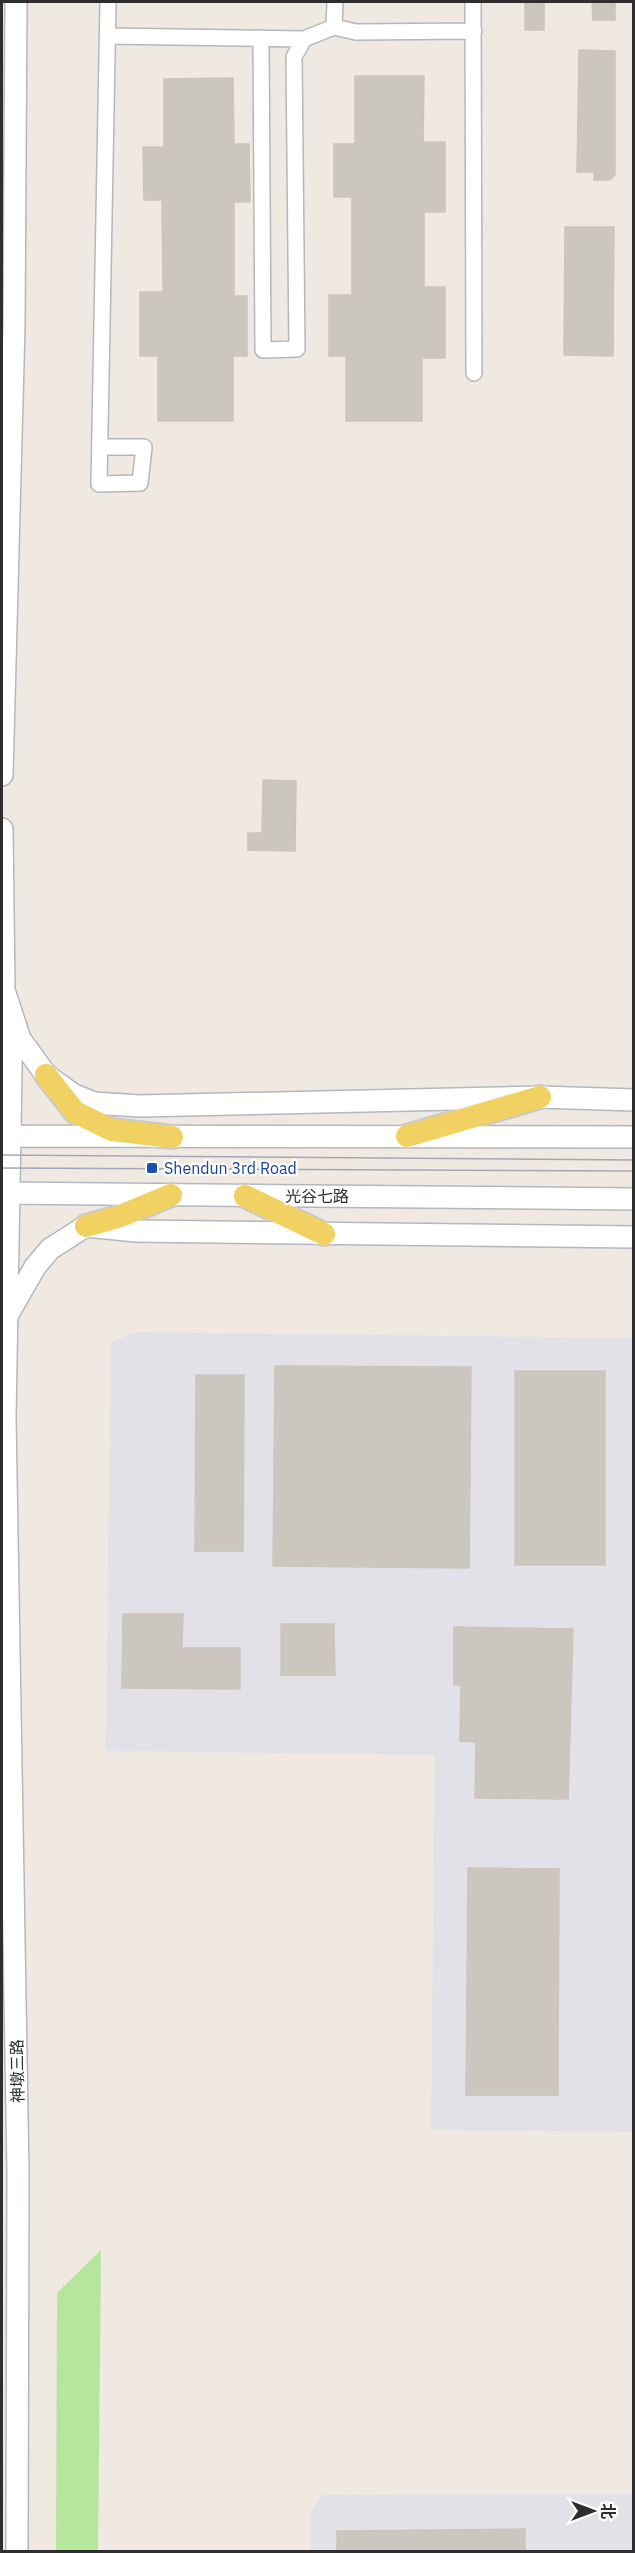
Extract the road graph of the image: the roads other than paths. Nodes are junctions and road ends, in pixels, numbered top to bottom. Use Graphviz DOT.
graph roads {
  1 [pos="16,2"];
  2 [pos="108,2"];
  3 [pos="335,2"];
  4 [pos="473,2"];
  5 [pos="334,27"];
  6 [pos="474,31"];
  7 [pos="109,36"];
  8 [pos="261,38"];
  9 [pos="304,39"];
  10 [pos="8,325"];
  11 [pos="474,372"];
  12 [pos="100,447"];
  13 [pos="2,775"];
  14 [pos="2,829"];
  15 [pos="3,993"];
  16 [pos="12,1015"];
  17 [pos="46,1075"];
  18 [pos="540,1097"];
  19 [pos="633,1100"];
  20 [pos="5,1136"];
  21 [pos="407,1136"];
  22 [pos="172,1137"];
  23 [pos="633,1137"];
  24 [pos="5,1193"];
  25 [pos="171,1195"];
  26 [pos="245,1196"];
  27 [pos="633,1199"];
  28 [pos="86,1226"];
  29 [pos="324,1234"];
  30 [pos="633,1237"];
  31 [pos="7,1317"];
  32 [pos="10,2172"];
  33 [pos="10,2200"];
  34 [pos="17,2552"];
  1 -- 10 [label="street"];
  2 -- 7 [label="street"];
  3 -- 5 [label="street"];
  4 -- 6 [label="street"];
  5 -- 6 [label="street"];
  5 -- 9 [label="street"];
  6 -- 11 [label="street"];
  7 -- 8 [label="street"];
  7 -- 12 [label="street"];
  8 -- 9 [label="street"];
  8 -- 9 [label="street"];
  10 -- 13 [label="street"];
  14 -- 15 [label="street"];
  15 -- 16 [label="street"];
  16 -- 17 [label="street"];
  16 -- 20 [label="street, 神墩三路"];
  17 -- 18 [label="street"];
  17 -- 22 [label="main road"];
  18 -- 19 [label="street"];
  18 -- 21 [label="main road"];
  20 -- 22 [label="street"];
  20 -- 24 [label="street, 神墩三路"];
  21 -- 22 [label="street"];
  21 -- 23 [label="street"];
  24 -- 25 [label="street, 光谷七路"];
  24 -- 31 [label="street, 神墩三路"];
  25 -- 26 [label="street, 光谷七路"];
  25 -- 28 [label="main road"];
  26 -- 27 [label="street, 光谷七路"];
  26 -- 29 [label="main road"];
  28 -- 29 [label="street"];
  28 -- 31 [label="street"];
  29 -- 30 [label="street"];
  31 -- 32 [label="street, 神墩三路"];
  32 -- 33 [label="street, 神墩三路"];
  33 -- 34 [label="street, 神墩三路"];
}
